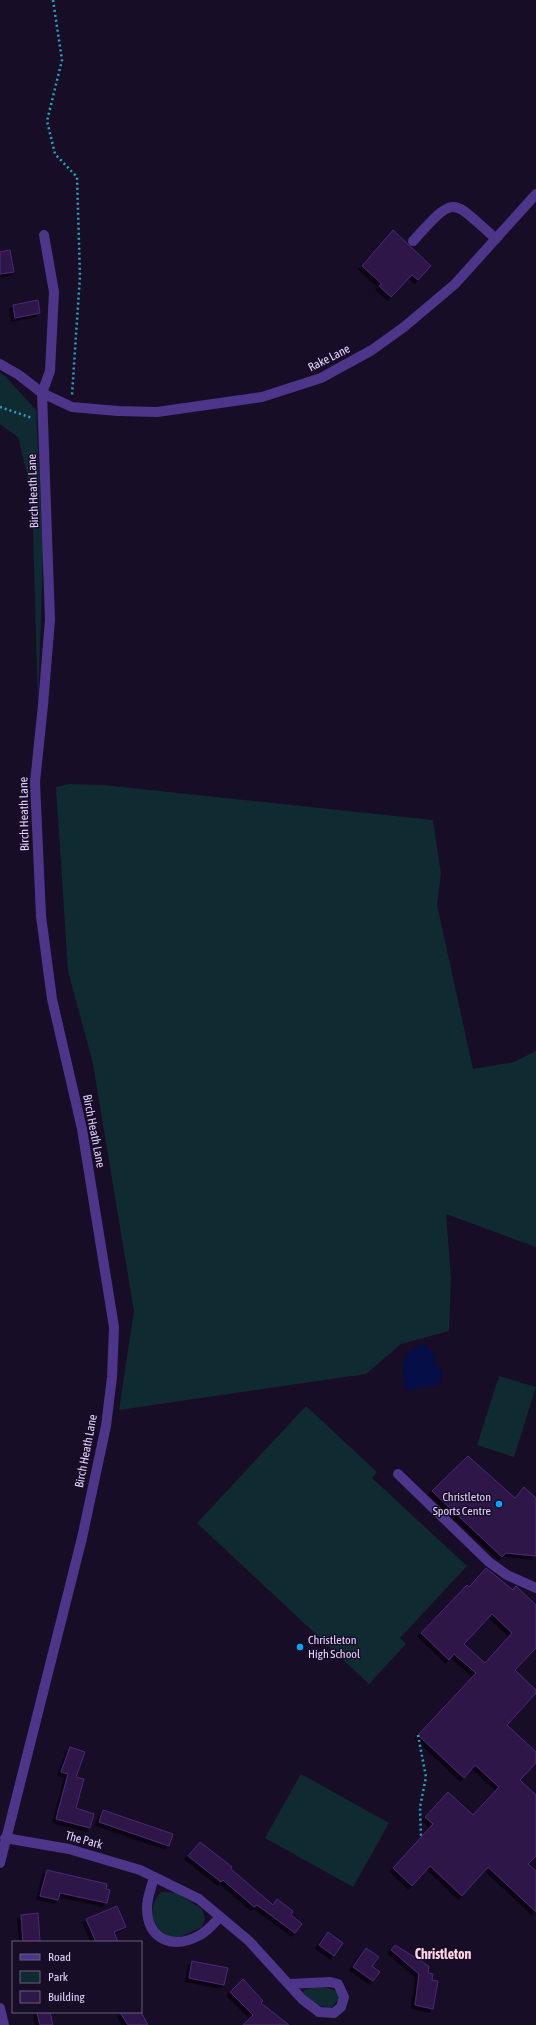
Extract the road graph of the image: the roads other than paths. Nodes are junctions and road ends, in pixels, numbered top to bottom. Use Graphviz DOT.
graph roads {
  1 [pos="536,194"];
  2 [pos="44,235"];
  3 [pos="496,239"];
  4 [pos="413,241"];
  5 [pos="0,364"];
  6 [pos="42,393"];
  7 [pos="398,1474"];
  8 [pos="536,1588"];
  9 [pos="6,1838"];
  10 [pos="0,1863"];
  11 [pos="154,1877"];
  12 [pos="220,1917"];
  13 [pos="288,1984"];
  14 [pos="0,2008"];
  15 [pos="4,2025"];
  1 -- 3 [label="street, Rake Lane"];
  2 -- 6 [label="street"];
  3 -- 4 [label="street"];
  3 -- 6 [label="street, Rake Lane"];
  5 -- 6 [label="street"];
  6 -- 9 [label="street, Birch Heath Lane"];
  7 -- 8 [label="street"];
  9 -- 10 [label="street, Birch Heath Lane"];
  9 -- 11 [label="street, The Park"];
  11 -- 12 [label="street, The Park"];
  11 -- 12 [label="street"];
  12 -- 13 [label="street, The Park"];
  13 -- 13 [label="street, The Park"];
  14 -- 15 [label="street"];
}
